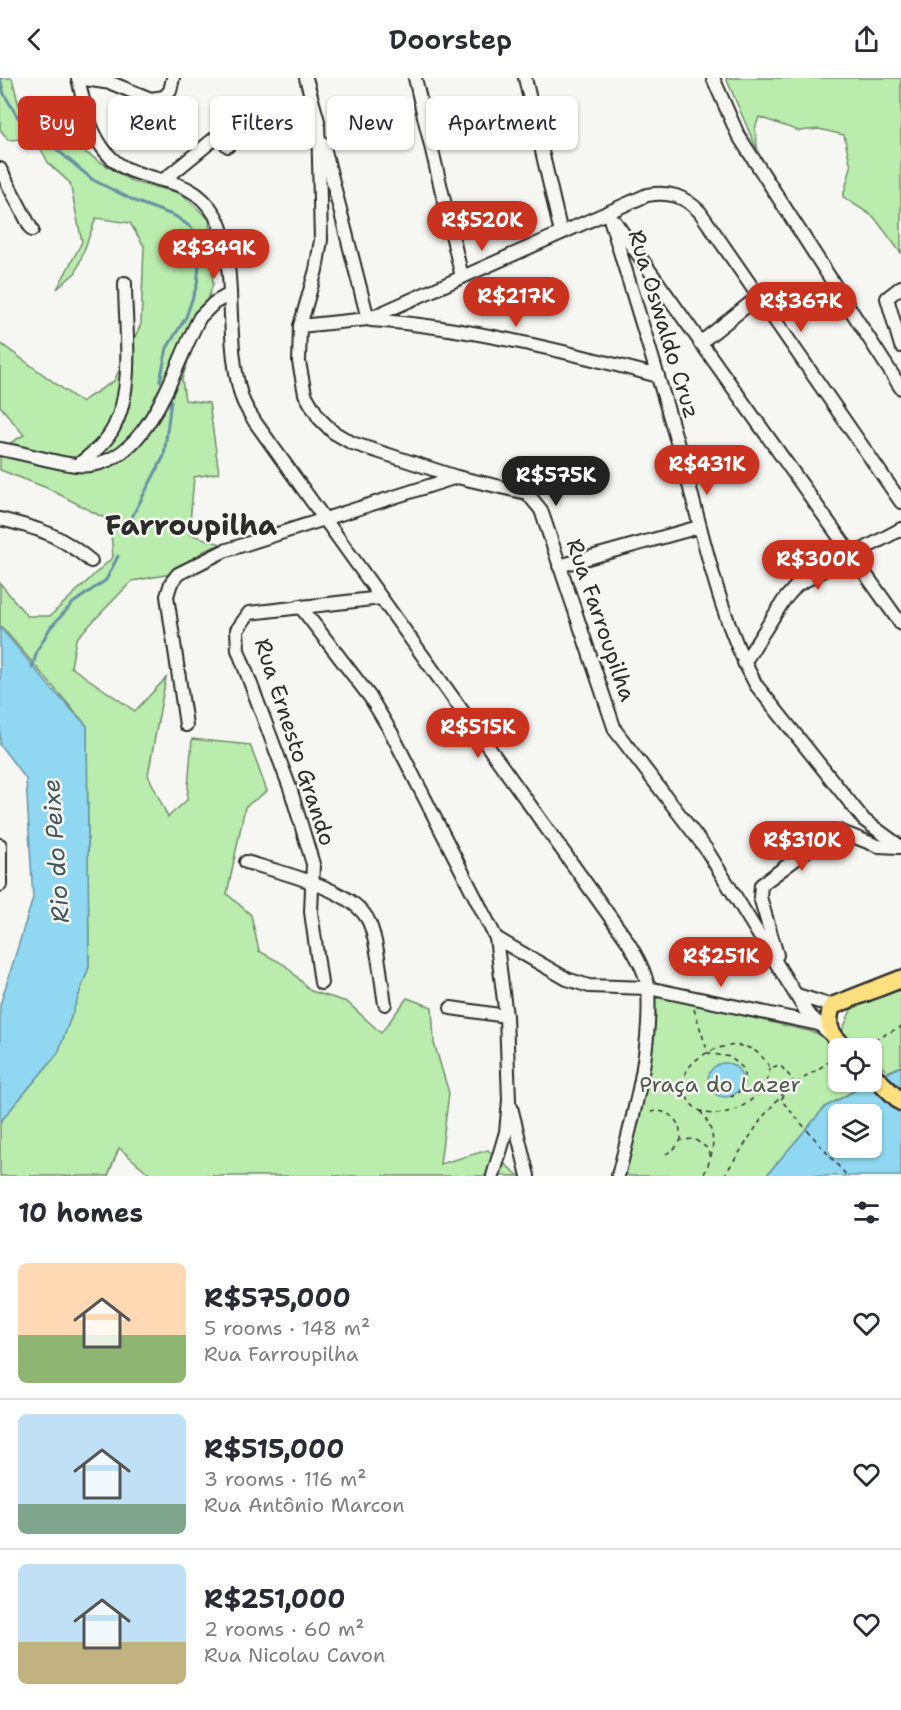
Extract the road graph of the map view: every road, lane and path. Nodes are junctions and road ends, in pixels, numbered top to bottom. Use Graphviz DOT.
graph roads {
  1 [pos="78,78"];
  2 [pos="173,78"];
  3 [pos="306,78"];
  4 [pos="415,78"];
  5 [pos="525,78"];
  6 [pos="713,78"];
  7 [pos="318,121"];
  8 [pos="210,142"];
  9 [pos="0,170"];
  10 [pos="165,179"];
  11 [pos="608,212"];
  12 [pos="32,230"];
  13 [pos="561,233"];
  14 [pos="462,277"];
  15 [pos="125,283"];
  16 [pos="901,287"];
  17 [pos="230,294"];
  18 [pos="888,294"];
  19 [pos="758,297"];
  20 [pos="901,300"];
  21 [pos="368,319"];
  22 [pos="300,326"];
  23 [pos="700,342"];
  24 [pos="901,346"];
  25 [pos="658,376"];
  26 [pos="901,388"];
  27 [pos="0,449"];
  28 [pos="78,465"];
  29 [pos="457,477"];
  30 [pos="897,493"];
  31 [pos="901,502"];
  32 [pos="0,519"];
  33 [pos="326,521"];
  34 [pos="699,527"];
  35 [pos="901,529"];
  36 [pos="851,555"];
  37 [pos="90,561"];
  38 [pos="559,566"];
  39 [pos="381,598"];
  40 [pos="300,606"];
  41 [pos="901,624"];
  42 [pos="744,663"];
  43 [pos="186,725"];
  44 [pos="0,845"];
  45 [pos="900,847"];
  46 [pos="246,862"];
  47 [pos="1,878"];
  48 [pos="314,884"];
  49 [pos="496,938"];
  50 [pos="781,967"];
  51 [pos="901,979"];
  52 [pos="321,983"];
  53 [pos="648,988"];
  54 [pos="797,995"];
  55 [pos="689,997"];
  56 [pos="385,1004"];
  57 [pos="832,1006"];
  58 [pos="451,1008"];
  59 [pos="807,1012"];
  60 [pos="506,1016"];
  61 [pos="790,1017"];
  62 [pos="901,1027"];
  63 [pos="829,1038"];
  64 [pos="833,1038"];
  65 [pos="836,1038"];
  66 [pos="858,1038"];
  67 [pos="708,1053"];
  68 [pos="828,1056"];
  69 [pos="770,1068"];
  70 [pos="882,1084"];
  71 [pos="787,1090"];
  72 [pos="731,1097"];
  73 [pos="508,1100"];
  74 [pos="901,1102"];
  75 [pos="699,1110"];
  76 [pos="651,1112"];
  77 [pos="681,1140"];
  78 [pos="666,1154"];
  79 [pos="711,1160"];
  80 [pos="493,1176"];
  81 [pos="528,1176"];
  82 [pos="618,1176"];
  83 [pos="703,1176"];
  84 [pos="724,1176"];
  85 [pos="847,1176"];
  1 -- 2 [label="street"];
  1 -- 10 [label="street"];
  3 -- 7 [label="street, Rua Farroupilha"];
  4 -- 14 [label="street"];
  5 -- 13 [label="street"];
  6 -- 26 [label="street"];
  7 -- 21 [label="street"];
  7 -- 22 [label="street, Rua Farroupilha"];
  8 -- 10 [label="street"];
  9 -- 12 [label="street"];
  10 -- 17 [label="street"];
  11 -- 13 [label="street"];
  11 -- 19 [label="street"];
  11 -- 23 [label="street"];
  11 -- 25 [label="street, Rua Oswaldo Cruz"];
  13 -- 14 [label="street"];
  14 -- 21 [label="street"];
  15 -- 28 [label="street"];
  16 -- 18 [label="street"];
  17 -- 28 [label="street"];
  17 -- 33 [label="street"];
  18 -- 20 [label="street"];
  18 -- 24 [label="street"];
  19 -- 23 [label="street"];
  19 -- 30 [label="street"];
  21 -- 22 [label="street"];
  21 -- 25 [label="street"];
  22 -- 29 [label="street, Rua Farroupilha"];
  23 -- 36 [label="street"];
  25 -- 34 [label="street, Rua Oswaldo Cruz"];
  27 -- 28 [label="street"];
  29 -- 33 [label="street"];
  29 -- 38 [label="street, Rua Farroupilha"];
  30 -- 31 [label="street"];
  32 -- 37 [label="street"];
  33 -- 39 [label="street"];
  33 -- 43 [label="street"];
  34 -- 38 [label="street"];
  34 -- 42 [label="street, Rua Oswaldo Cruz"];
  35 -- 36 [label="street"];
  36 -- 41 [label="street"];
  36 -- 42 [label="street"];
  38 -- 50 [label="street, Rua Farroupilha"];
  39 -- 40 [label="street, Rua Ernesto Grando"];
  39 -- 53 [label="street"];
  40 -- 48 [label="street, Rua Ernesto Grando"];
  40 -- 49 [label="street"];
  42 -- 45 [label="street, Rua Oswaldo Cruz"];
  44 -- 47 [label="street"];
  45 -- 50 [label="street"];
  46 -- 48 [label="street"];
  48 -- 52 [label="street, Rua Ernesto Grando"];
  48 -- 56 [label="street"];
  49 -- 53 [label="street"];
  49 -- 60 [label="street"];
  50 -- 54 [label="street, Rua Farroupilha"];
  51 -- 57 [label="main road"];
  53 -- 55 [label="street"];
  53 -- 82 [label="street"];
  54 -- 57 [label="street"];
  54 -- 59 [label="street, Rua Farroupilha"];
  54 -- 61 [label="street"];
  55 -- 61 [label="street"];
  55 -- 67 [label="path"];
  57 -- 59 [label="street"];
  57 -- 65 [label="main road"];
  58 -- 60 [label="street"];
  59 -- 61 [label="street"];
  59 -- 64 [label="street, Rua Farroupilha"];
  60 -- 73 [label="street"];
  61 -- 63 [label="street"];
  62 -- 66 [label="path"];
  67 -- 69 [label="path"];
  67 -- 72 [label="path"];
  67 -- 75 [label="path"];
  68 -- 71 [label="path"];
  69 -- 71 [label="path"];
  69 -- 75 [label="path"];
  70 -- 74 [label="main road"];
  71 -- 84 [label="path"];
  71 -- 85 [label="path"];
  73 -- 80 [label="street"];
  73 -- 81 [label="street"];
  75 -- 79 [label="path"];
  76 -- 77 [label="path"];
  77 -- 78 [label="path"];
  77 -- 79 [label="path"];
  79 -- 83 [label="path"];
}
